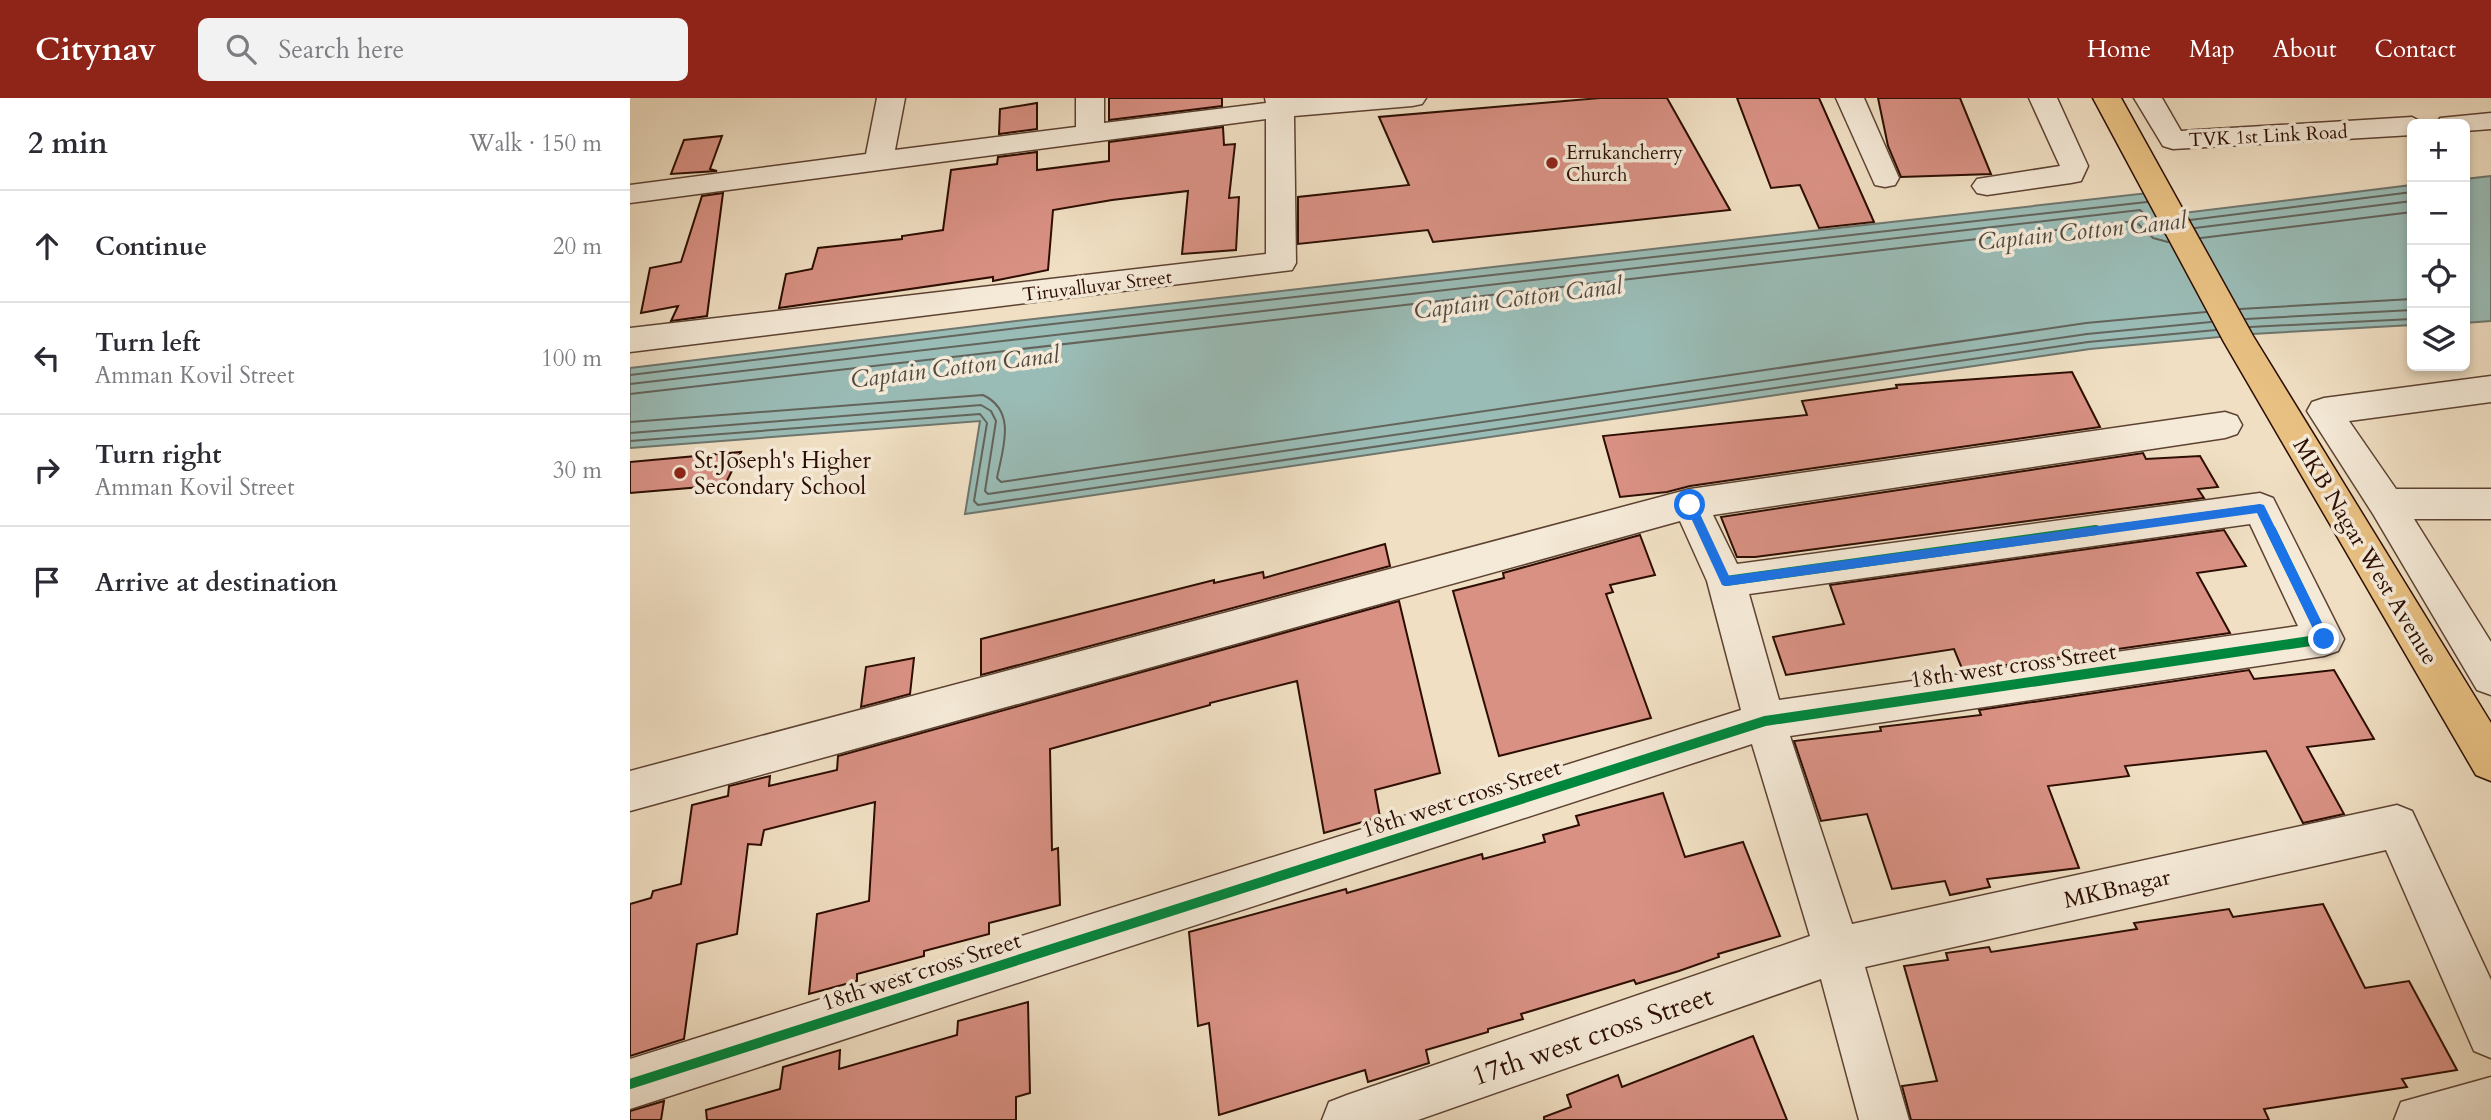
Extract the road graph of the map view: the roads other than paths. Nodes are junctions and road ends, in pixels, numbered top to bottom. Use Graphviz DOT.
graph roads {
  1 [pos="891,98"];
  2 [pos="1090,98"];
  3 [pos="1412,98"];
  4 [pos="1850,98"];
  5 [pos="2043,98"];
  6 [pos="2107,98"];
  7 [pos="2148,98"];
  8 [pos="2446,98"];
  9 [pos="1279,104"];
  10 [pos="2466,119"];
  11 [pos="2407,127"];
  12 [pos="1090,135"];
  13 [pos="878,163"];
  14 [pos="1885,178"];
  15 [pos="1987,186"];
  16 [pos="630,194"];
  17 [pos="630,340"];
  18 [pos="2491,389"];
  19 [pos="2225,425"];
  20 [pos="2491,504"];
  21 [pos="1690,505"];
  22 [pos="2386,505"];
  23 [pos="1726,581"];
  24 [pos="2487,663"];
  25 [pos="1765,721"];
  26 [pos="2491,761"];
  27 [pos="630,791"];
  28 [pos="1837,950"];
  29 [pos="2491,1034"];
  30 [pos="630,1084"];
  31 [pos="2491,1102"];
  32 [pos="1347,1120"];
  33 [pos="1884,1120"];
  34 [pos="2418,1120"];
  1 -- 13 [label="street"];
  2 -- 12 [label="street"];
  3 -- 9 [label="street"];
  4 -- 14 [label="street"];
  5 -- 15 [label="street"];
  6 -- 26 [label="main road, MKB Nagar West Avenue"];
  7 -- 11 [label="street, TVK 1st Link Road"];
  8 -- 10 [label="street"];
  9 -- 12 [label="street"];
  9 -- 17 [label="street, Tiruvalluvar Street"];
  12 -- 13 [label="street"];
  13 -- 16 [label="street"];
  18 -- 22 [label="street"];
  19 -- 21 [label="street"];
  20 -- 22 [label="street"];
  21 -- 23 [label="street"];
  21 -- 27 [label="street"];
  22 -- 24 [label="street"];
  23 -- 25 [label="street"];
  23 -- 25 [label="street, 18th west cross Street"];
  25 -- 28 [label="street"];
  25 -- 30 [label="street, 18th west cross Street"];
  28 -- 29 [label="street, MKBnagar"];
  28 -- 32 [label="street, 17th west cross Street"];
  28 -- 33 [label="street"];
  31 -- 34 [label="street"];
}
